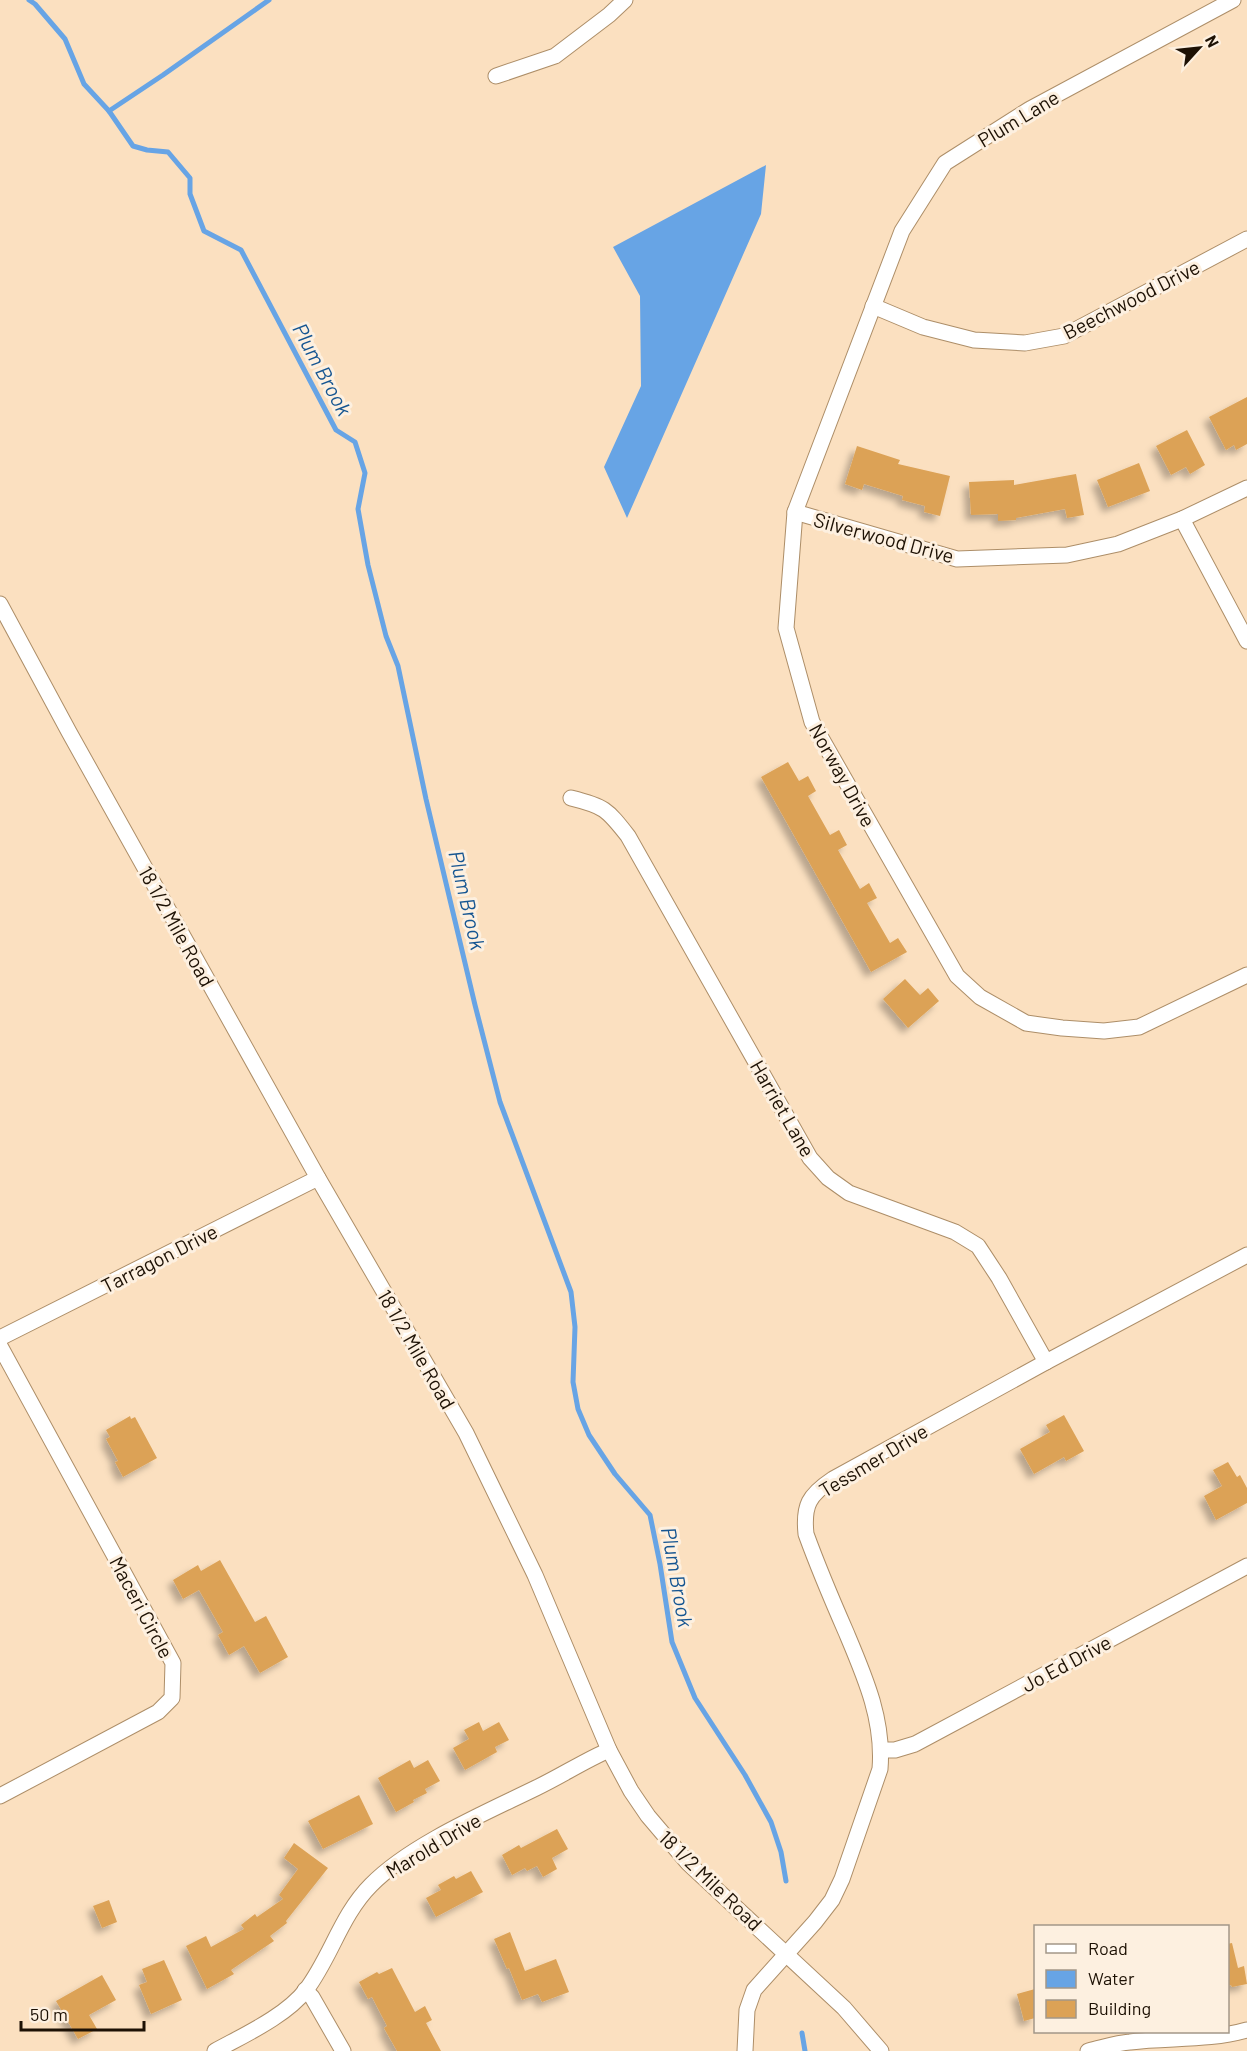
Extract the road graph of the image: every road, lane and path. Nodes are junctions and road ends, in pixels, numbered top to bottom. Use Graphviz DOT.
graph roads {
  1 [pos="625,0"];
  2 [pos="1233,0"];
  3 [pos="495,76"];
  4 [pos="1247,239"];
  5 [pos="873,306"];
  6 [pos="1247,488"];
  7 [pos="795,512"];
  8 [pos="1182,519"];
  9 [pos="0,604"];
  10 [pos="1247,641"];
  11 [pos="571,798"];
  12 [pos="1247,975"];
  13 [pos="318,1178"];
  14 [pos="1247,1255"];
  15 [pos="0,1338"];
  16 [pos="0,1346"];
  17 [pos="1046,1362"];
  18 [pos="1247,1566"];
  19 [pos="609,1750"];
  20 [pos="882,1750"];
  21 [pos="0,1796"];
  22 [pos="787,1953"];
  23 [pos="305,1990"];
  24 [pos="1247,2030"];
  25 [pos="215,2051"];
  26 [pos="343,2051"];
  27 [pos="745,2051"];
  28 [pos="882,2051"];
  29 [pos="1088,2051"];
  1 -- 3 [label="street"];
  2 -- 5 [label="street, Plum Lane"];
  4 -- 5 [label="street, Beechwood Drive"];
  5 -- 7 [label="street, Norway Drive"];
  6 -- 8 [label="street, Silverwood Drive"];
  7 -- 8 [label="street, Silverwood Drive"];
  7 -- 12 [label="street, Norway Drive"];
  8 -- 10 [label="street"];
  9 -- 13 [label="street, 18 1/2 Mile Road"];
  11 -- 17 [label="street, Harriet Lane"];
  13 -- 15 [label="street, Tarragon Drive"];
  13 -- 19 [label="street, 18 1/2 Mile Road"];
  14 -- 17 [label="street, Tessmer Drive"];
  16 -- 21 [label="street, Maceri Circle"];
  17 -- 20 [label="street, Tessmer Drive"];
  18 -- 20 [label="street, Jo Ed Drive"];
  19 -- 22 [label="street, 18 1/2 Mile Road"];
  19 -- 23 [label="street, Marold Drive"];
  20 -- 22 [label="street, Tessmer Drive"];
  22 -- 27 [label="street, Tessmer Drive"];
  22 -- 28 [label="street, 18 1/2 Mile Road"];
  23 -- 25 [label="street, Marold Drive"];
  23 -- 26 [label="street"];
  24 -- 29 [label="street"];
}
